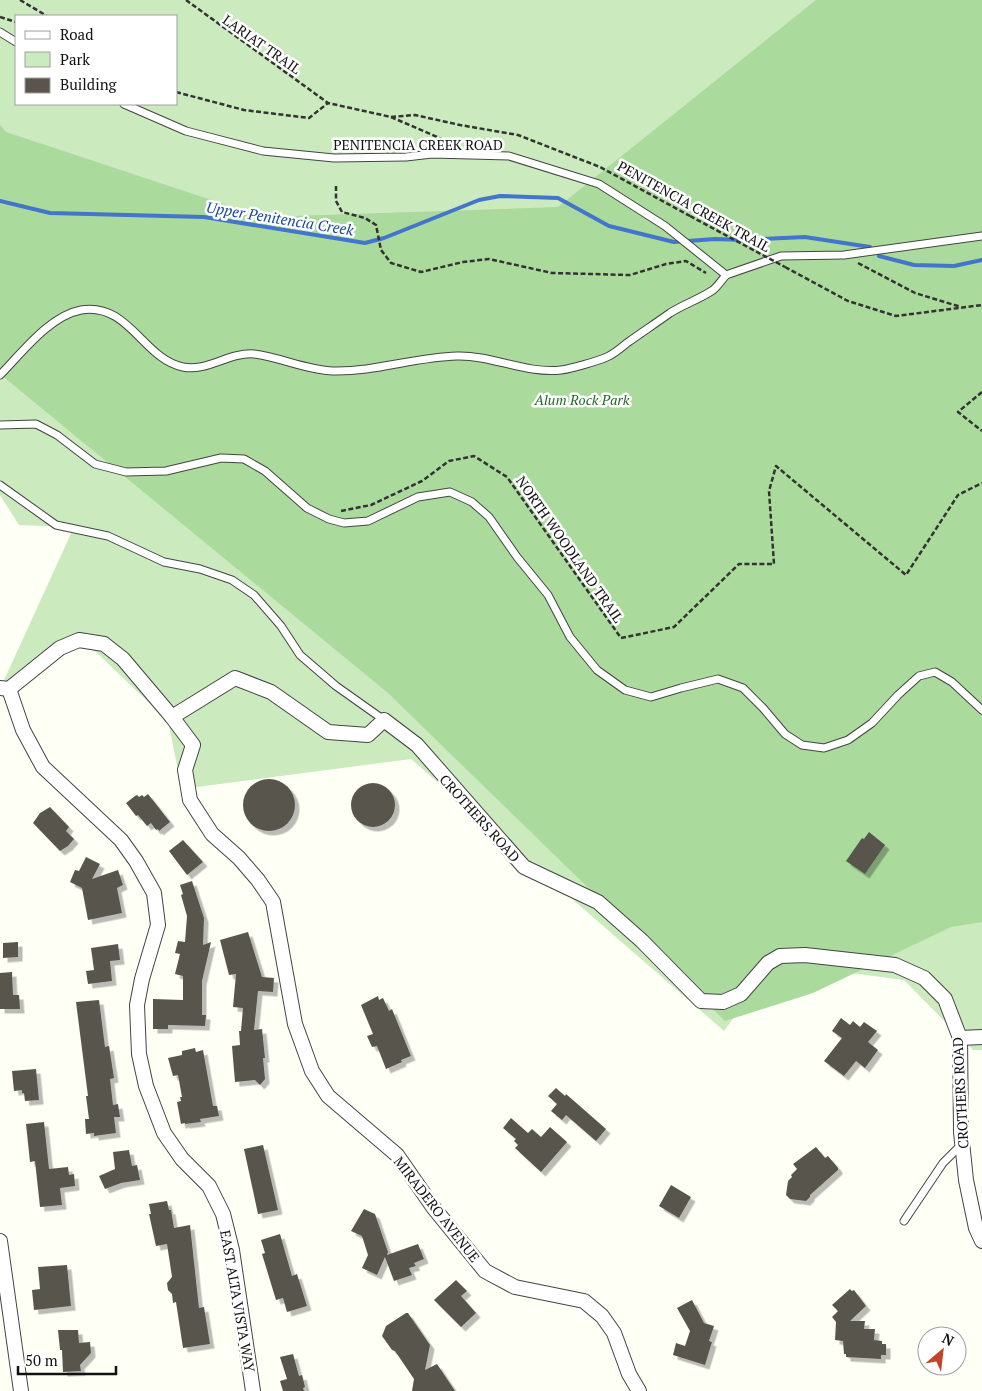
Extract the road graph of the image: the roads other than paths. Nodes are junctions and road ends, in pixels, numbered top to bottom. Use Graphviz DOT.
graph roads {
  1 [pos="0,32"];
  2 [pos="15,41"];
  3 [pos="126,105"];
  4 [pos="982,236"];
  5 [pos="726,275"];
  6 [pos="0,375"];
  7 [pos="0,425"];
  8 [pos="0,485"];
  9 [pos="4,689"];
  10 [pos="982,710"];
  11 [pos="172,717"];
  12 [pos="384,720"];
  13 [pos="982,1037"];
  14 [pos="960,1038"];
  15 [pos="962,1144"];
  16 [pos="904,1221"];
  17 [pos="0,1241"];
  18 [pos="982,1241"];
  19 [pos="21,1391"];
  20 [pos="253,1391"];
  21 [pos="639,1391"];
  1 -- 2 [label="lane"];
  3 -- 5 [label="lane, PENITENCIA CREEK ROAD"];
  4 -- 5 [label="lane"];
  5 -- 6 [label="lane"];
  7 -- 10 [label="lane"];
  8 -- 12 [label="lane, CROTHERS ROAD"];
  9 -- 11 [label="street"];
  9 -- 20 [label="street, EAST ALTA VISTA WAY"];
  11 -- 12 [label="street"];
  11 -- 21 [label="street, MIRADERO AVENUE"];
  12 -- 14 [label="street, CROTHERS ROAD"];
  13 -- 14 [label="street"];
  14 -- 15 [label="street, CROTHERS ROAD"];
  15 -- 16 [label="lane"];
  15 -- 18 [label="street, CROTHERS ROAD"];
  17 -- 19 [label="street"];
}
